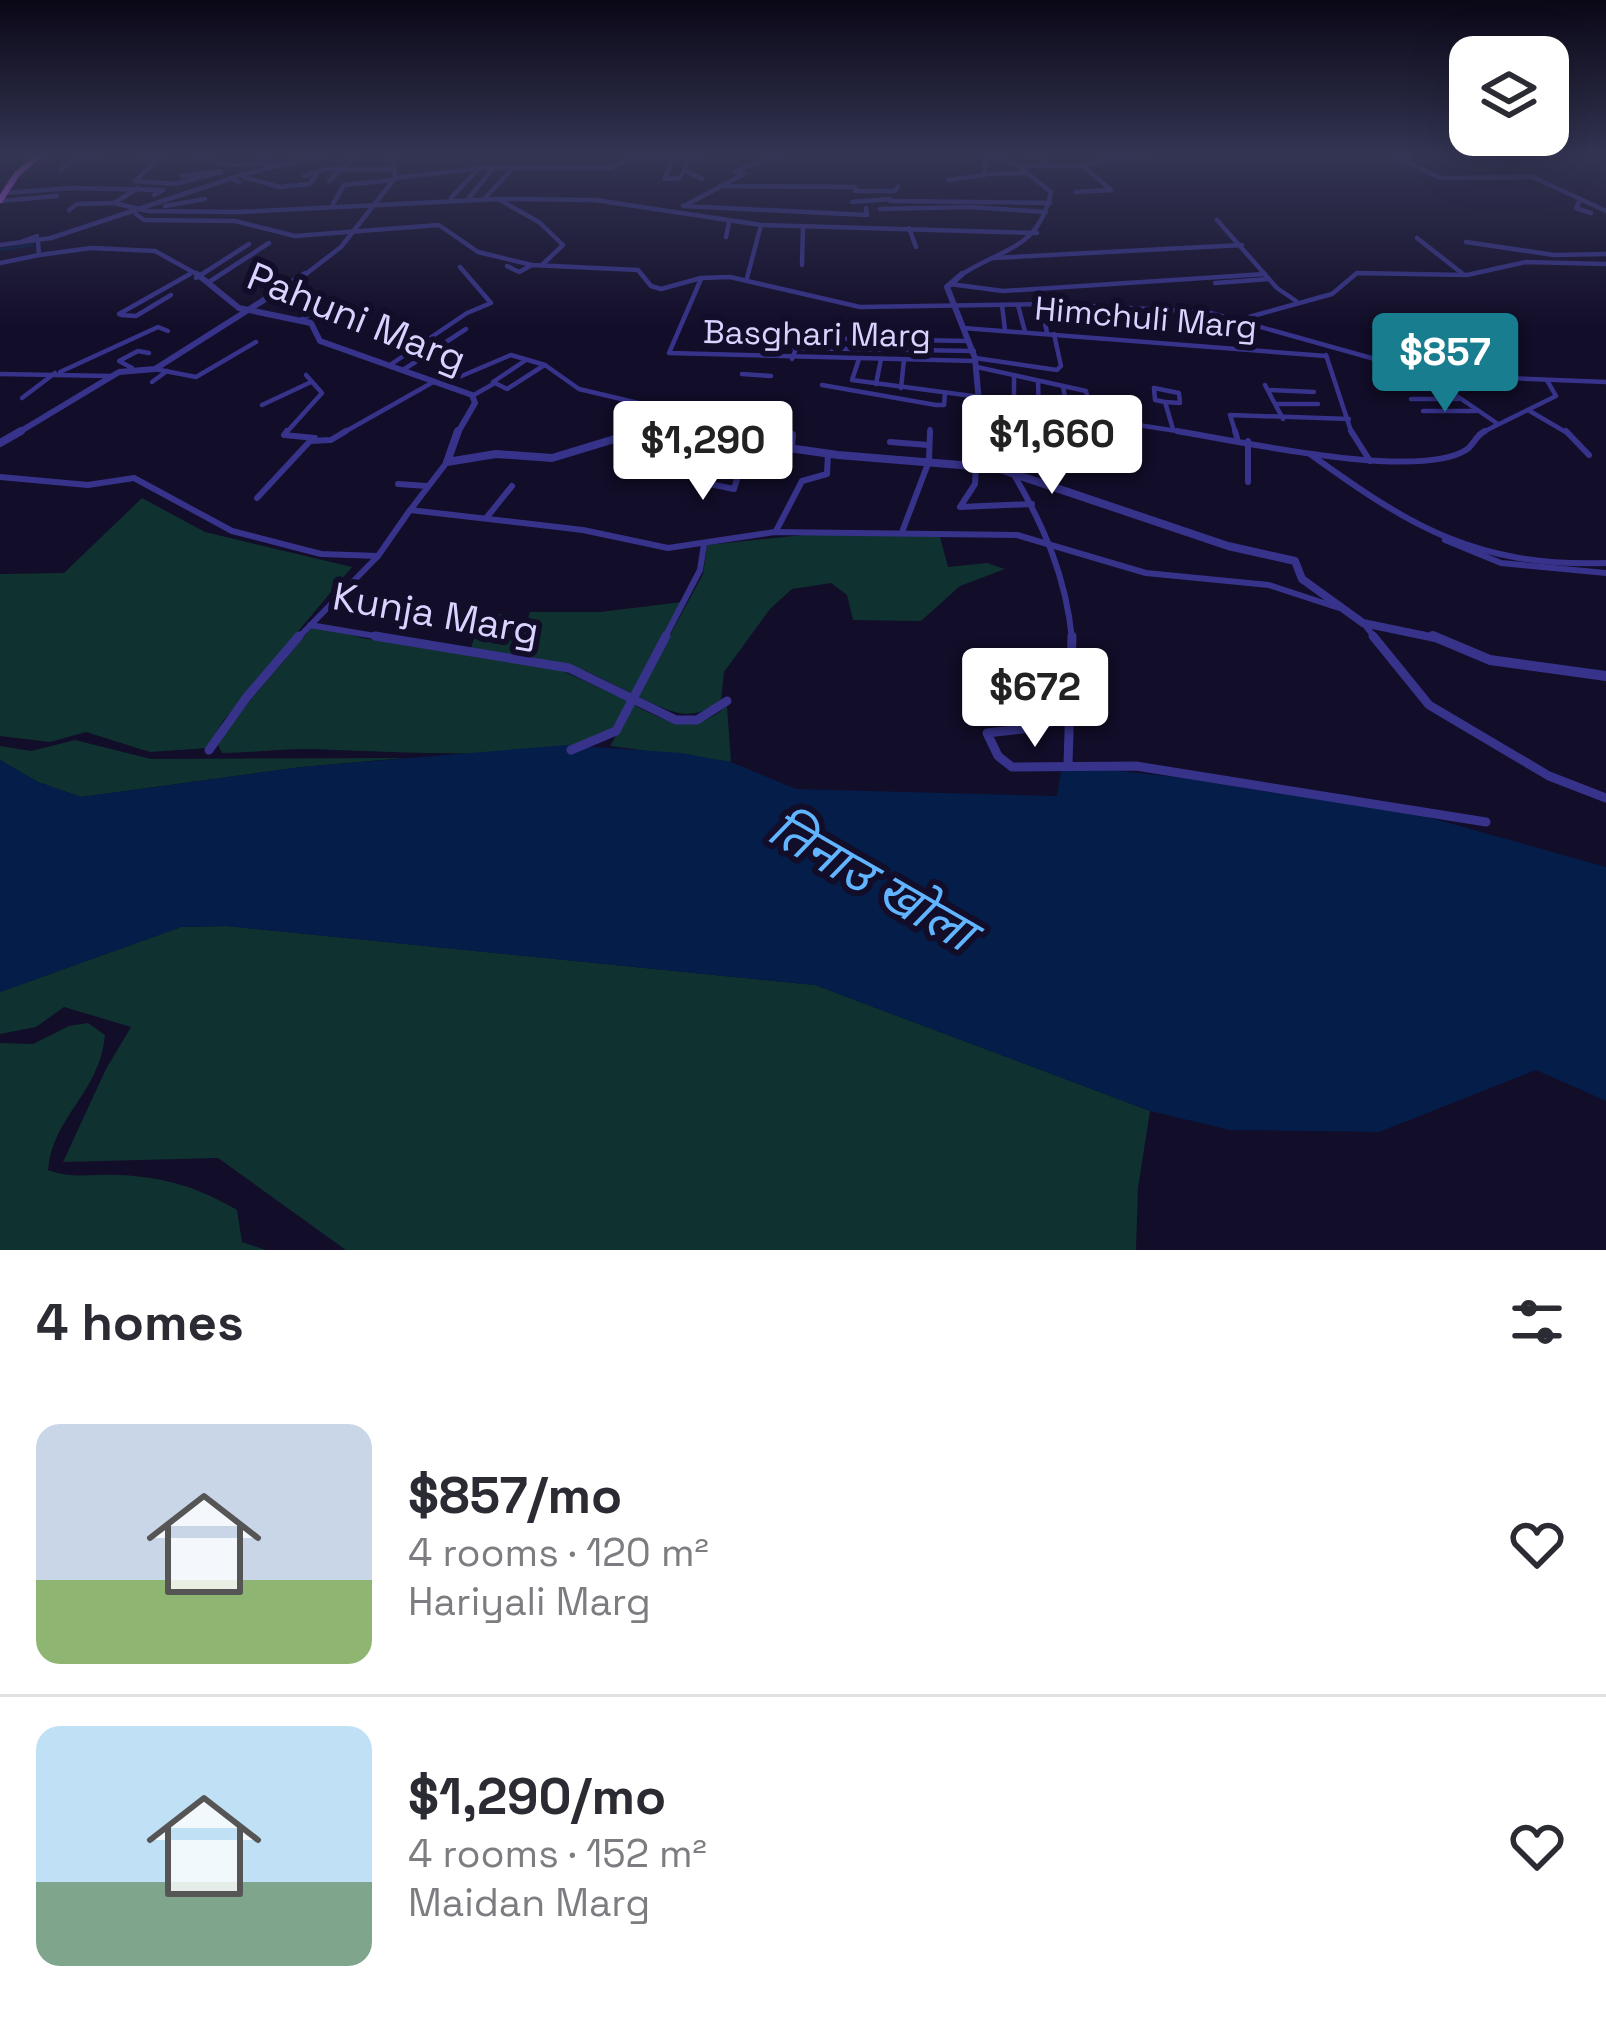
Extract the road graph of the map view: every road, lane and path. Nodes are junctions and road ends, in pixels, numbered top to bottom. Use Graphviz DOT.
graph roads {
  1 [pos="370,213"];
  2 [pos="524,213"];
  3 [pos="684,213"];
  4 [pos="779,213"];
  5 [pos="867,213"];
  6 [pos="1045,213"];
  7 [pos="136,214"];
  8 [pos="1216,220"];
  9 [pos="729,222"];
  10 [pos="760,225"];
  11 [pos="803,226"];
  12 [pos="890,228"];
  13 [pos="909,228"];
  14 [pos="356,230"];
  15 [pos="1036,233"];
  16 [pos="726,236"];
  17 [pos="35,238"];
  18 [pos="1417,238"];
  19 [pos="1466,242"];
  20 [pos="268,243"];
  21 [pos="0,244"];
  22 [pos="249,244"];
  23 [pos="895,244"];
  24 [pos="1242,245"];
  25 [pos="916,247"];
  26 [pos="1606,254"];
  27 [pos="39,255"];
  28 [pos="1554,255"];
  29 [pos="993,258"];
  30 [pos="0,263"];
  31 [pos="1563,263"];
  32 [pos="532,265"];
  33 [pos="802,265"];
  34 [pos="1606,265"];
  35 [pos="507,266"];
  36 [pos="541,266"];
  37 [pos="460,267"];
  38 [pos="1464,275"];
  39 [pos="193,276"];
  40 [pos="1267,277"];
  41 [pos="701,278"];
  42 [pos="747,278"];
  43 [pos="209,282"];
  44 [pos="1214,283"];
  45 [pos="950,284"];
  46 [pos="172,295"];
  47 [pos="1263,298"];
  48 [pos="1297,302"];
  49 [pos="1041,304"];
  50 [pos="324,305"];
  51 [pos="1002,305"];
  52 [pos="1018,305"];
  53 [pos="953,307"];
  54 [pos="1278,307"];
  55 [pos="251,311"];
  56 [pos="302,320"];
  57 [pos="1238,320"];
  58 [pos="466,328"];
  59 [pos="963,328"];
  60 [pos="1005,330"];
  61 [pos="168,331"];
  62 [pos="1024,332"];
  63 [pos="1050,334"];
  64 [pos="968,340"];
  65 [pos="256,342"];
  66 [pos="794,348"];
  67 [pos="1325,352"];
  68 [pos="149,353"];
  69 [pos="760,358"];
  70 [pos="526,359"];
  71 [pos="792,359"];
  72 [pos="859,359"];
  73 [pos="881,359"];
  74 [pos="904,359"];
  75 [pos="975,359"];
  76 [pos="390,365"];
  77 [pos="544,365"];
  78 [pos="1401,365"];
  79 [pos="132,368"];
  80 [pos="1415,368"];
  81 [pos="155,369"];
  82 [pos="168,370"];
  83 [pos="403,370"];
  84 [pos="58,372"];
  85 [pos="0,374"];
  86 [pos="742,374"];
  87 [pos="754,375"];
  88 [pos="1014,375"];
  89 [pos="110,376"];
  90 [pos="771,376"];
  91 [pos="1431,378"];
  92 [pos="852,380"];
  93 [pos="1038,380"];
  94 [pos="1547,380"];
  95 [pos="152,382"];
  96 [pos="440,382"];
  97 [pos="1606,382"];
  98 [pos="495,383"];
  99 [pos="876,384"];
  100 [pos="822,385"];
  101 [pos="1063,386"];
  102 [pos="901,388"];
  103 [pos="1405,388"];
  104 [pos="1444,388"];
  105 [pos="846,392"];
  106 [pos="945,394"];
  107 [pos="472,396"];
  108 [pos="980,397"];
  109 [pos="22,398"];
  110 [pos="1411,399"];
  111 [pos="1460,399"];
  112 [pos="1165,402"];
  113 [pos="1276,404"];
  114 [pos="1318,404"];
  115 [pos="262,405"];
  116 [pos="1451,410"];
  117 [pos="1526,410"];
  118 [pos="1477,411"];
  119 [pos="980,414"];
  120 [pos="1014,415"];
  121 [pos="1039,416"];
  122 [pos="1068,416"];
  123 [pos="1093,418"];
  124 [pos="1323,418"];
  125 [pos="1283,419"];
  126 [pos="1349,419"];
  127 [pos="1437,422"];
  128 [pos="1459,422"];
  129 [pos="1498,424"];
  130 [pos="651,429"];
  131 [pos="774,429"];
  132 [pos="930,429"];
  133 [pos="1173,429"];
  134 [pos="1237,438"];
  135 [pos="315,439"];
  136 [pos="1248,441"];
  137 [pos="731,442"];
  138 [pos="890,442"];
  139 [pos="0,443"];
  140 [pos="1001,443"];
  141 [pos="928,446"];
  142 [pos="792,448"];
  143 [pos="828,453"];
  144 [pos="1309,453"];
  145 [pos="1086,454"];
  146 [pos="1589,455"];
  147 [pos="724,456"];
  148 [pos="929,461"];
  149 [pos="447,462"];
  150 [pos="1371,462"];
  151 [pos="976,466"];
  152 [pos="1012,472"];
  153 [pos="0,477"];
  154 [pos="1248,482"];
  155 [pos="398,484"];
  156 [pos="428,486"];
  157 [pos="512,486"];
  158 [pos="257,498"];
  159 [pos="1032,504"];
  160 [pos="410,510"];
  161 [pos="486,518"];
  162 [pos="775,532"];
  163 [pos="902,532"];
  164 [pos="1438,535"];
  165 [pos="1052,543"];
  166 [pos="704,544"];
  167 [pos="378,556"];
  168 [pos="1606,563"];
  169 [pos="1606,573"];
  170 [pos="1346,610"];
  171 [pos="1363,623"];
  172 [pos="310,625"];
  173 [pos="1606,676"];
  174 [pos="634,698"];
  175 [pos="727,701"];
  176 [pos="1072,715"];
  177 [pos="209,750"];
  178 [pos="571,750"];
  179 [pos="1068,764"];
  180 [pos="1606,798"];
  181 [pos="1486,823"];
  1 -- 14 [label="street"];
  2 -- 36 [label="street"];
  3 -- 9 [label="street"];
  4 -- 5 [label="street"];
  6 -- 15 [label="street"];
  7 -- 14 [label="street"];
  7 -- 17 [label="street"];
  8 -- 24 [label="street"];
  9 -- 10 [label="street"];
  9 -- 16 [label="street"];
  10 -- 11 [label="street"];
  10 -- 42 [label="street"];
  11 -- 12 [label="street"];
  11 -- 33 [label="street"];
  12 -- 13 [label="street"];
  12 -- 23 [label="street"];
  13 -- 15 [label="street"];
  13 -- 25 [label="street"];
  14 -- 32 [label="street"];
  14 -- 55 [label="street"];
  15 -- 29 [label="street"];
  17 -- 21 [label="street"];
  17 -- 27 [label="street"];
  18 -- 38 [label="street"];
  19 -- 28 [label="street"];
  20 -- 43 [label="street"];
  22 -- 39 [label="street"];
  24 -- 29 [label="street"];
  24 -- 40 [label="street"];
  26 -- 28 [label="street"];
  27 -- 30 [label="street"];
  27 -- 39 [label="street, Pahuni Marg"];
  28 -- 31 [label="street"];
  29 -- 45 [label="street"];
  31 -- 34 [label="street"];
  31 -- 38 [label="street"];
  32 -- 35 [label="street"];
  32 -- 36 [label="street"];
  36 -- 41 [label="street"];
  37 -- 76 [label="street"];
  38 -- 48 [label="street"];
  39 -- 43 [label="street, Pahuni Marg"];
  39 -- 46 [label="street"];
  40 -- 44 [label="street"];
  40 -- 45 [label="street"];
  40 -- 48 [label="street"];
  41 -- 42 [label="street"];
  41 -- 69 [label="street, Basghari Marg"];
  42 -- 53 [label="street"];
  43 -- 55 [label="street, Pahuni Marg"];
  45 -- 53 [label="street"];
  47 -- 54 [label="street"];
  48 -- 54 [label="street"];
  49 -- 52 [label="street"];
  49 -- 57 [label="street"];
  49 -- 63 [label="street"];
  50 -- 56 [label="street"];
  51 -- 52 [label="street"];
  51 -- 53 [label="street"];
  51 -- 60 [label="street"];
  52 -- 62 [label="street"];
  53 -- 59 [label="street"];
  54 -- 57 [label="street"];
  55 -- 56 [label="street, Pahuni Marg"];
  55 -- 81 [label="street"];
  56 -- 76 [label="street, Pahuni Marg"];
  57 -- 67 [label="street"];
  58 -- 83 [label="street"];
  59 -- 60 [label="street, Himchuli Marg"];
  59 -- 64 [label="street"];
  60 -- 62 [label="street, Himchuli Marg"];
  61 -- 84 [label="street"];
  62 -- 63 [label="street, Himchuli Marg"];
  63 -- 67 [label="street, Himchuli Marg"];
  63 -- 75 [label="street"];
  64 -- 66 [label="street"];
  64 -- 75 [label="street"];
  65 -- 82 [label="street"];
  66 -- 71 [label="street"];
  66 -- 75 [label="street"];
  67 -- 78 [label="street"];
  67 -- 126 [label="street"];
  68 -- 79 [label="street"];
  69 -- 71 [label="street, Basghari Marg"];
  69 -- 87 [label="street"];
  70 -- 77 [label="street"];
  70 -- 96 [label="street"];
  70 -- 98 [label="street"];
  71 -- 72 [label="street, Basghari Marg"];
  72 -- 73 [label="street, Basghari Marg"];
  72 -- 92 [label="street"];
  73 -- 74 [label="street, Basghari Marg"];
  73 -- 99 [label="street"];
  74 -- 75 [label="street, Basghari Marg"];
  74 -- 102 [label="street"];
  75 -- 88 [label="street"];
  75 -- 108 [label="street"];
  76 -- 83 [label="street, Pahuni Marg"];
  77 -- 98 [label="street"];
  77 -- 130 [label="street"];
  78 -- 80 [label="street"];
  78 -- 91 [label="street"];
  79 -- 81 [label="street"];
  79 -- 89 [label="street"];
  80 -- 91 [label="street"];
  80 -- 94 [label="street"];
  81 -- 82 [label="street"];
  82 -- 95 [label="street"];
  83 -- 96 [label="street, Pahuni Marg"];
  84 -- 85 [label="street"];
  84 -- 89 [label="street"];
  84 -- 109 [label="street"];
  86 -- 87 [label="street"];
  87 -- 90 [label="street"];
  88 -- 93 [label="street"];
  88 -- 120 [label="street"];
  89 -- 139 [label="street"];
  91 -- 104 [label="street"];
  92 -- 99 [label="street"];
  92 -- 105 [label="street"];
  93 -- 101 [label="street"];
  93 -- 121 [label="street"];
  94 -- 97 [label="street"];
  94 -- 117 [label="street"];
  96 -- 107 [label="street, Pahuni Marg"];
  96 -- 135 [label="street"];
  98 -- 107 [label="street"];
  99 -- 102 [label="street"];
  100 -- 105 [label="street"];
  101 -- 122 [label="street"];
  101 -- 123 [label="street"];
  102 -- 106 [label="street"];
  103 -- 104 [label="street"];
  104 -- 111 [label="street"];
  105 -- 106 [label="street"];
  106 -- 108 [label="street"];
  107 -- 149 [label="street, Pahuni Marg"];
  108 -- 119 [label="street"];
  110 -- 111 [label="street"];
  111 -- 118 [label="street"];
  112 -- 112 [label="street"];
  112 -- 133 [label="street"];
  113 -- 114 [label="street"];
  113 -- 114 [label="street"];
  113 -- 125 [label="street"];
  114 -- 124 [label="street"];
  115 -- 135 [label="street"];
  116 -- 118 [label="street"];
  116 -- 127 [label="street"];
  116 -- 128 [label="street"];
  117 -- 129 [label="street"];
  117 -- 146 [label="street"];
  118 -- 129 [label="street"];
  119 -- 120 [label="street"];
  119 -- 140 [label="street"];
  120 -- 121 [label="street"];
  121 -- 122 [label="street"];
  122 -- 123 [label="street"];
  123 -- 133 [label="street"];
  124 -- 125 [label="street"];
  124 -- 126 [label="street"];
  125 -- 134 [label="street"];
  126 -- 150 [label="street"];
  129 -- 150 [label="street"];
  130 -- 137 [label="street"];
  130 -- 149 [label="street"];
  131 -- 142 [label="street"];
  132 -- 141 [label="street"];
  133 -- 134 [label="street"];
  134 -- 136 [label="street"];
  135 -- 158 [label="street"];
  136 -- 144 [label="street"];
  136 -- 154 [label="street"];
  137 -- 142 [label="street"];
  137 -- 147 [label="street"];
  138 -- 141 [label="street"];
  140 -- 145 [label="street"];
  140 -- 152 [label="street"];
  141 -- 148 [label="street"];
  142 -- 143 [label="street"];
  143 -- 148 [label="street"];
  143 -- 162 [label="street"];
  144 -- 150 [label="street"];
  144 -- 164 [label="street"];
  147 -- 147 [label="street"];
  148 -- 151 [label="street"];
  148 -- 163 [label="street"];
  149 -- 156 [label="street, Kunja Marg"];
  151 -- 152 [label="street"];
  151 -- 159 [label="street"];
  152 -- 159 [label="street"];
  152 -- 170 [label="street"];
  153 -- 167 [label="street"];
  155 -- 156 [label="street"];
  156 -- 160 [label="street, Kunja Marg"];
  157 -- 161 [label="street"];
  159 -- 165 [label="street"];
  160 -- 161 [label="street"];
  160 -- 167 [label="street, Kunja Marg"];
  161 -- 166 [label="street"];
  162 -- 163 [label="street"];
  162 -- 166 [label="street"];
  163 -- 165 [label="street"];
  164 -- 168 [label="street"];
  164 -- 169 [label="street"];
  165 -- 170 [label="street"];
  165 -- 176 [label="street"];
  166 -- 174 [label="street"];
  167 -- 172 [label="street, Kunja Marg"];
  170 -- 171 [label="street"];
  171 -- 173 [label="street"];
  171 -- 180 [label="street"];
  172 -- 174 [label="street, Kunja Marg"];
  172 -- 177 [label="street"];
  174 -- 175 [label="street, Kunja Marg"];
  174 -- 178 [label="street"];
  176 -- 179 [label="street"];
  176 -- 179 [label="street"];
  179 -- 181 [label="street"];
}
